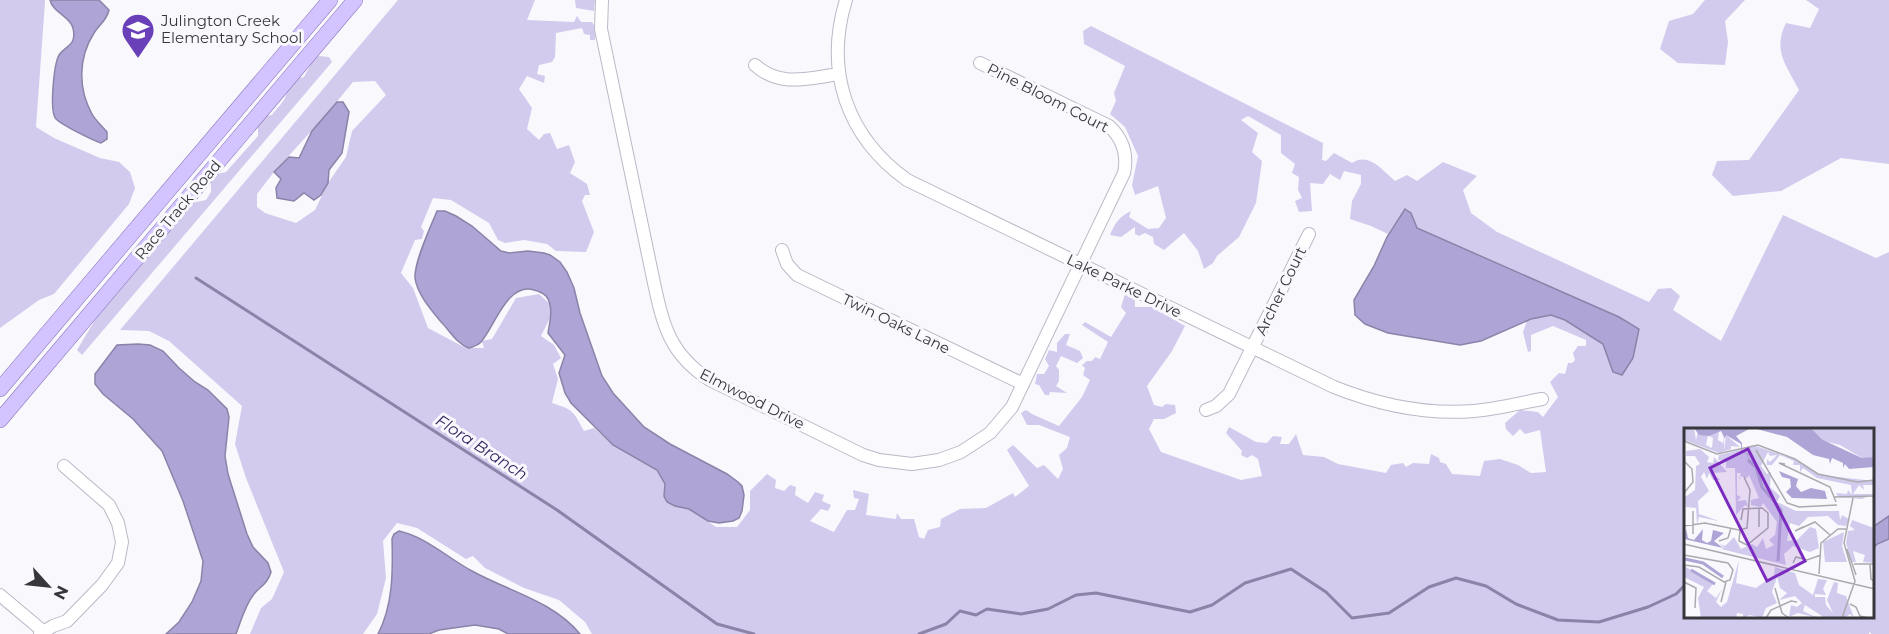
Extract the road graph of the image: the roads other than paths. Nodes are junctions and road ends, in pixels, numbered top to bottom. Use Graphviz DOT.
graph roads {
  1 [pos="330,0"];
  2 [pos="355,0"];
  3 [pos="602,0"];
  4 [pos="846,0"];
  5 [pos="300,35"];
  6 [pos="315,48"];
  7 [pos="980,63"];
  8 [pos="755,65"];
  9 [pos="839,74"];
  10 [pos="1309,234"];
  11 [pos="782,250"];
  12 [pos="1080,265"];
  13 [pos="1253,348"];
  14 [pos="1023,384"];
  15 [pos="0,389"];
  16 [pos="1542,399"];
  17 [pos="1206,410"];
  18 [pos="0,420"];
  19 [pos="64,466"];
  20 [pos="0,595"];
  21 [pos="42,633"];
  1 -- 5 [label="main road, Race Track Road"];
  2 -- 6 [label="main road, Race Track Road"];
  3 -- 14 [label="street, Elmwood Drive"];
  4 -- 9 [label="street, Lake Parke Drive"];
  5 -- 6 [label="main road"];
  5 -- 15 [label="main road, Race Track Road"];
  6 -- 18 [label="main road, Race Track Road"];
  7 -- 12 [label="street, Pine Bloom Court"];
  8 -- 9 [label="street"];
  9 -- 12 [label="street, Lake Parke Drive"];
  10 -- 13 [label="street, Archer Court"];
  11 -- 14 [label="street, Twin Oaks Lane"];
  12 -- 13 [label="street, Lake Parke Drive"];
  12 -- 14 [label="street, Elmwood Drive"];
  13 -- 16 [label="street, Lake Parke Drive"];
  13 -- 17 [label="street, Archer Court"];
  19 -- 21 [label="street"];
  20 -- 21 [label="street"];
}
